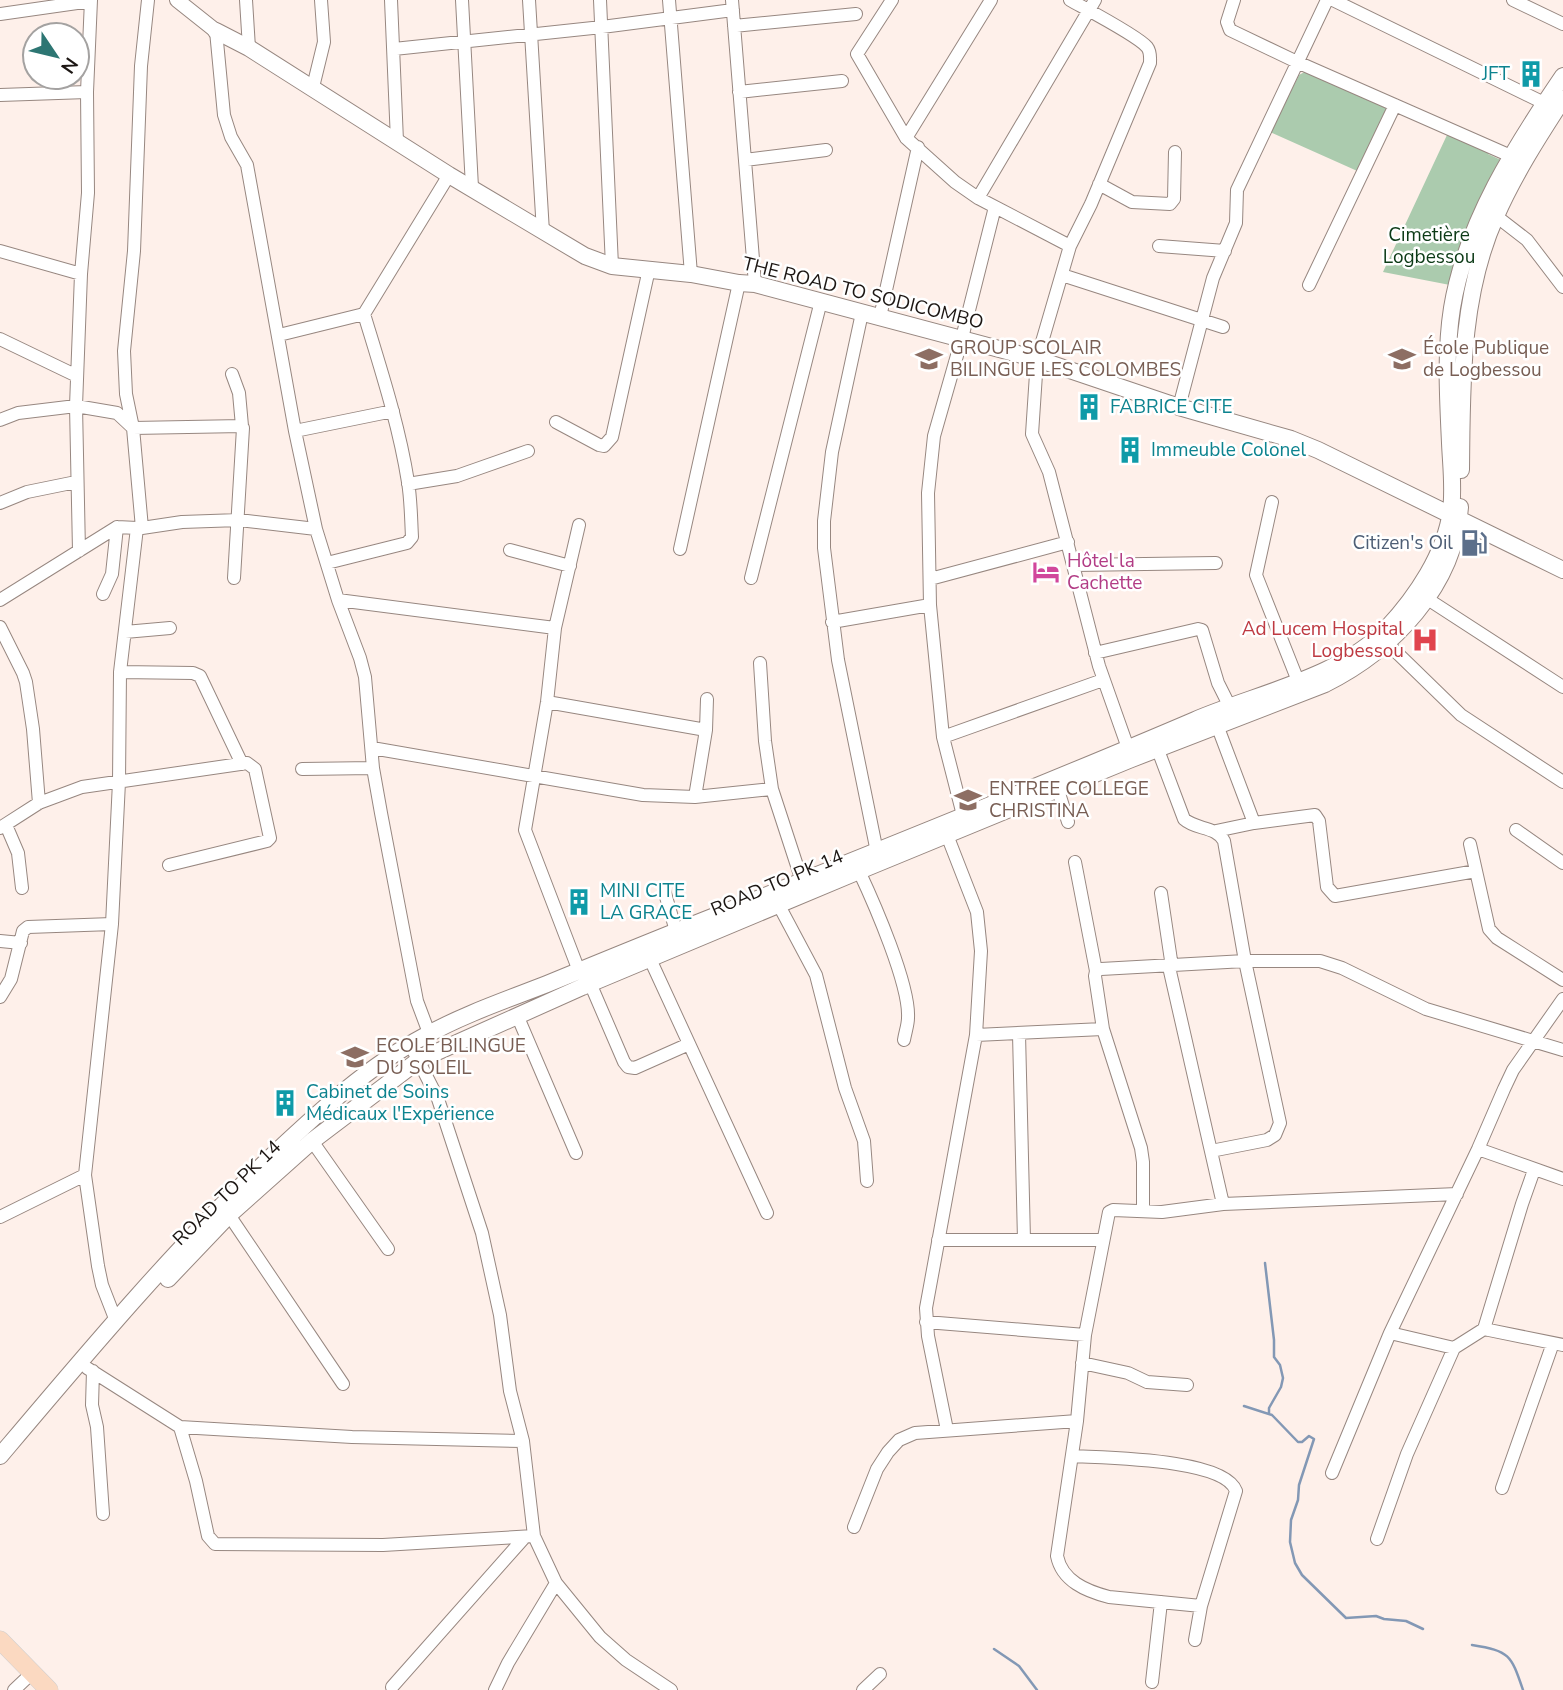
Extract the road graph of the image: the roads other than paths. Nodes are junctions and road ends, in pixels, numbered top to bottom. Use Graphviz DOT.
graph roads {
  1 [pos="91,0"];
  2 [pos="148,0"];
  3 [pos="177,0"];
  4 [pos="246,0"];
  5 [pos="321,0"];
  6 [pos="391,0"];
  7 [pos="462,0"];
  8 [pos="529,0"];
  9 [pos="600,0"];
  10 [pos="669,0"];
  11 [pos="892,0"];
  12 [pos="991,0"];
  13 [pos="1070,0"];
  14 [pos="1234,0"];
  15 [pos="1327,0"];
  16 [pos="1333,0"];
  17 [pos="1513,0"];
  18 [pos="732,5"];
  19 [pos="1092,5"];
  20 [pos="0,14"];
  21 [pos="856,14"];
  22 [pos="671,18"];
  23 [pos="1563,24"];
  24 [pos="734,26"];
  25 [pos="602,27"];
  26 [pos="216,30"];
  27 [pos="532,33"];
  28 [pos="465,40"];
  29 [pos="249,48"];
  30 [pos="394,49"];
  31 [pos="1297,62"];
  32 [pos="1563,76"];
  33 [pos="842,81"];
  34 [pos="313,87"];
  35 [pos="87,92"];
  36 [pos="739,92"];
  37 [pos="0,96"];
  38 [pos="1563,99"];
  39 [pos="1544,103"];
  40 [pos="1395,105"];
  41 [pos="906,138"];
  42 [pos="397,141"];
  43 [pos="918,147"];
  44 [pos="827,150"];
  45 [pos="1175,152"];
  46 [pos="1513,157"];
  47 [pos="745,160"];
  48 [pos="449,175"];
  49 [pos="1099,184"];
  50 [pos="472,187"];
  51 [pos="978,198"];
  52 [pos="995,206"];
  53 [pos="1496,216"];
  54 [pos="543,232"];
  55 [pos="1070,246"];
  56 [pos="1159,246"];
  57 [pos="0,251"];
  58 [pos="1224,251"];
  59 [pos="612,266"];
  60 [pos="649,269"];
  61 [pos="81,274"];
  62 [pos="691,274"];
  63 [pos="1062,275"];
  64 [pos="747,284"];
  65 [pos="1309,285"];
  66 [pos="1563,287"];
  67 [pos="821,301"];
  68 [pos="862,313"];
  69 [pos="364,314"];
  70 [pos="880,317"];
  71 [pos="1202,320"];
  72 [pos="1223,327"];
  73 [pos="279,335"];
  74 [pos="962,338"];
  75 [pos="0,339"];
  76 [pos="1037,359"];
  77 [pos="233,374"];
  78 [pos="77,376"];
  79 [pos="76,406"];
  80 [pos="1179,407"];
  81 [pos="393,411"];
  82 [pos="0,420"];
  83 [pos="556,422"];
  84 [pos="242,426"];
  85 [pos="133,428"];
  86 [pos="295,431"];
  87 [pos="528,452"];
  88 [pos="76,482"];
  89 [pos="408,484"];
  90 [pos="1272,502"];
  91 [pos="0,503"];
  92 [pos="1455,519"];
  93 [pos="239,520"];
  94 [pos="579,525"];
  95 [pos="117,527"];
  96 [pos="139,528"];
  97 [pos="316,529"];
  98 [pos="1068,542"];
  99 [pos="1448,544"];
  100 [pos="680,549"];
  101 [pos="510,550"];
  102 [pos="79,551"];
  103 [pos="1216,563"];
  104 [pos="327,564"];
  105 [pos="1074,565"];
  106 [pos="570,566"];
  107 [pos="1563,570"];
  108 [pos="234,578"];
  109 [pos="751,578"];
  110 [pos="930,579"];
  111 [pos="3,594"];
  112 [pos="103,594"];
  113 [pos="1426,598"];
  114 [pos="338,600"];
  115 [pos="930,606"];
  116 [pos="832,622"];
  117 [pos="0,627"];
  118 [pos="170,628"];
  119 [pos="555,628"];
  120 [pos="125,632"];
  121 [pos="1388,644"];
  122 [pos="1096,653"];
  123 [pos="760,663"];
  124 [pos="120,672"];
  125 [pos="1103,680"];
  126 [pos="1298,681"];
  127 [pos="1563,687"];
  128 [pos="707,699"];
  129 [pos="547,702"];
  130 [pos="1230,705"];
  131 [pos="1217,725"];
  132 [pos="706,730"];
  133 [pos="943,737"];
  134 [pos="372,748"];
  135 [pos="1128,748"];
  136 [pos="1158,750"];
  137 [pos="242,764"];
  138 [pos="373,768"];
  139 [pos="302,769"];
  140 [pos="533,774"];
  141 [pos="119,782"];
  142 [pos="1563,782"];
  143 [pos="772,789"];
  144 [pos="1058,790"];
  145 [pos="695,797"];
  146 [pos="39,803"];
  147 [pos="965,821"];
  148 [pos="1068,822"];
  149 [pos="1254,823"];
  150 [pos="3,827"];
  151 [pos="1516,830"];
  152 [pos="1216,831"];
  153 [pos="947,835"];
  154 [pos="1470,844"];
  155 [pos="877,852"];
  156 [pos="1074,862"];
  157 [pos="1563,863"];
  158 [pos="169,865"];
  159 [pos="859,871"];
  160 [pos="1476,871"];
  161 [pos="802,881"];
  162 [pos="22,888"];
  163 [pos="664,890"];
  164 [pos="1161,893"];
  165 [pos="776,899"];
  166 [pos="112,924"];
  167 [pos="676,931"];
  168 [pos="0,941"];
  169 [pos="21,943"];
  170 [pos="650,960"];
  171 [pos="1245,961"];
  172 [pos="1170,967"];
  173 [pos="1096,971"];
  174 [pos="584,974"];
  175 [pos="1563,981"];
  176 [pos="0,997"];
  177 [pos="1563,999"];
  178 [pos="517,1015"];
  179 [pos="1103,1029"];
  180 [pos="429,1033"];
  181 [pos="1019,1034"];
  182 [pos="976,1035"];
  183 [pos="904,1040"];
  184 [pos="1534,1041"];
  185 [pos="410,1044"];
  186 [pos="690,1044"];
  187 [pos="1563,1050"];
  188 [pos="419,1060"];
  189 [pos="312,1141"];
  190 [pos="1478,1149"];
  191 [pos="1211,1151"];
  192 [pos="576,1153"];
  193 [pos="1534,1170"];
  194 [pos="85,1175"];
  195 [pos="1563,1179"];
  196 [pos="867,1181"];
  197 [pos="1457,1194"];
  198 [pos="1223,1205"];
  199 [pos="1143,1211"];
  200 [pos="767,1213"];
  201 [pos="229,1215"];
  202 [pos="0,1217"];
  203 [pos="937,1240"];
  204 [pos="1024,1240"];
  205 [pos="1103,1240"];
  206 [pos="388,1249"];
  207 [pos="116,1321"];
  208 [pos="926,1322"];
  209 [pos="1484,1329"];
  210 [pos="1390,1333"];
  211 [pos="1085,1335"];
  212 [pos="1558,1344"];
  213 [pos="1454,1348"];
  214 [pos="1082,1363"];
  215 [pos="90,1370"];
  216 [pos="343,1384"];
  217 [pos="1187,1385"];
  218 [pos="1077,1422"];
  219 [pos="180,1427"];
  220 [pos="947,1430"];
  221 [pos="523,1441"];
  222 [pos="0,1456"];
  223 [pos="1072,1456"];
  224 [pos="0,1471"];
  225 [pos="1332,1473"];
  226 [pos="1502,1488"];
  227 [pos="103,1514"];
  228 [pos="854,1527"];
  229 [pos="529,1537"];
  230 [pos="1377,1539"];
  231 [pos="556,1583"];
  232 [pos="1161,1602"];
  233 [pos="1201,1606"];
  234 [pos="0,1640"];
  235 [pos="1195,1640"];
  236 [pos="32,1673"];
  237 [pos="880,1674"];
  238 [pos="1152,1682"];
  239 [pos="392,1687"];
  240 [pos="14,1690"];
  241 [pos="49,1690"];
  242 [pos="495,1690"];
  243 [pos="671,1690"];
  244 [pos="863,1690"];
  1 -- 20 [label="street"];
  1 -- 35 [label="street"];
  2 -- 85 [label="street"];
  3 -- 26 [label="street"];
  4 -- 29 [label="street"];
  5 -- 34 [label="street"];
  6 -- 30 [label="street"];
  7 -- 28 [label="street"];
  8 -- 27 [label="street"];
  9 -- 25 [label="street"];
  10 -- 22 [label="street"];
  11 -- 41 [label="street"];
  12 -- 41 [label="street"];
  13 -- 19 [label="street"];
  14 -- 31 [label="street"];
  15 -- 31 [label="street"];
  16 -- 39 [label="street"];
  17 -- 23 [label="street"];
  18 -- 22 [label="street"];
  18 -- 24 [label="street"];
  19 -- 49 [label="street"];
  19 -- 51 [label="street"];
  21 -- 24 [label="street"];
  22 -- 25 [label="street"];
  22 -- 62 [label="street"];
  24 -- 36 [label="street"];
  25 -- 27 [label="street"];
  25 -- 59 [label="street"];
  26 -- 29 [label="main road, THE ROAD TO SODICOMBO"];
  26 -- 73 [label="street"];
  27 -- 28 [label="street"];
  27 -- 54 [label="street"];
  28 -- 30 [label="street"];
  28 -- 50 [label="street"];
  29 -- 34 [label="main road, THE ROAD TO SODICOMBO"];
  30 -- 42 [label="street"];
  31 -- 40 [label="street"];
  31 -- 58 [label="street"];
  32 -- 39 [label="main road"];
  33 -- 36 [label="street"];
  34 -- 42 [label="main road, THE ROAD TO SODICOMBO"];
  35 -- 37 [label="street"];
  35 -- 61 [label="street"];
  36 -- 47 [label="street"];
  38 -- 53 [label="main road"];
  39 -- 46 [label="main road"];
  40 -- 46 [label="street"];
  40 -- 65 [label="street"];
  41 -- 43 [label="street"];
  42 -- 48 [label="main road, THE ROAD TO SODICOMBO"];
  43 -- 51 [label="street"];
  43 -- 70 [label="street"];
  44 -- 47 [label="street"];
  45 -- 49 [label="street"];
  46 -- 92 [label="main road"];
  47 -- 64 [label="street"];
  48 -- 50 [label="main road, THE ROAD TO SODICOMBO"];
  48 -- 69 [label="street"];
  49 -- 55 [label="street"];
  50 -- 54 [label="main road, THE ROAD TO SODICOMBO"];
  51 -- 52 [label="street"];
  52 -- 55 [label="street"];
  52 -- 74 [label="street"];
  53 -- 66 [label="street"];
  53 -- 92 [label="main road"];
  54 -- 59 [label="main road, THE ROAD TO SODICOMBO"];
  55 -- 63 [label="street"];
  56 -- 58 [label="street"];
  57 -- 61 [label="street"];
  58 -- 71 [label="street"];
  59 -- 60 [label="main road, THE ROAD TO SODICOMBO"];
  60 -- 62 [label="main road, THE ROAD TO SODICOMBO"];
  60 -- 83 [label="street"];
  61 -- 78 [label="street"];
  62 -- 64 [label="main road, THE ROAD TO SODICOMBO"];
  63 -- 71 [label="street"];
  63 -- 76 [label="street"];
  64 -- 67 [label="main road, THE ROAD TO SODICOMBO"];
  64 -- 100 [label="street"];
  67 -- 68 [label="main road, THE ROAD TO SODICOMBO"];
  67 -- 109 [label="street"];
  68 -- 70 [label="main road, THE ROAD TO SODICOMBO"];
  68 -- 116 [label="street"];
  69 -- 73 [label="street"];
  69 -- 81 [label="street"];
  70 -- 74 [label="main road, THE ROAD TO SODICOMBO"];
  71 -- 72 [label="street"];
  71 -- 80 [label="street"];
  73 -- 86 [label="street"];
  74 -- 76 [label="main road, THE ROAD TO SODICOMBO"];
  74 -- 110 [label="street"];
  75 -- 78 [label="street"];
  76 -- 80 [label="main road, THE ROAD TO SODICOMBO"];
  76 -- 98 [label="street"];
  77 -- 84 [label="street"];
  78 -- 79 [label="street"];
  79 -- 82 [label="street"];
  79 -- 85 [label="street"];
  79 -- 88 [label="street"];
  80 -- 92 [label="main road, THE ROAD TO SODICOMBO"];
  81 -- 86 [label="street"];
  81 -- 89 [label="street"];
  84 -- 85 [label="street"];
  84 -- 93 [label="street"];
  85 -- 96 [label="street"];
  86 -- 97 [label="street"];
  87 -- 89 [label="street"];
  88 -- 91 [label="street"];
  88 -- 102 [label="street"];
  89 -- 104 [label="street"];
  90 -- 126 [label="street"];
  92 -- 99 [label="main road"];
  92 -- 107 [label="main road, THE ROAD TO SODICOMBO"];
  93 -- 96 [label="street"];
  93 -- 97 [label="street"];
  93 -- 108 [label="street"];
  94 -- 106 [label="street"];
  95 -- 96 [label="street"];
  95 -- 102 [label="street"];
  95 -- 112 [label="street"];
  96 -- 120 [label="street"];
  97 -- 104 [label="street"];
  98 -- 105 [label="street"];
  98 -- 110 [label="street"];
  99 -- 113 [label="main road, ROAD TO PK 14"];
  99 -- 126 [label="main road, ROAD TO PK 14"];
  101 -- 106 [label="street"];
  102 -- 111 [label="street"];
  103 -- 105 [label="street"];
  104 -- 114 [label="street"];
  105 -- 122 [label="street"];
  106 -- 119 [label="street"];
  110 -- 115 [label="street"];
  113 -- 121 [label="main road, ROAD TO PK 14"];
  113 -- 127 [label="street"];
  114 -- 119 [label="street"];
  114 -- 134 [label="street"];
  115 -- 116 [label="street"];
  115 -- 133 [label="street"];
  116 -- 155 [label="street"];
  117 -- 146 [label="street"];
  118 -- 120 [label="street"];
  119 -- 129 [label="street"];
  120 -- 124 [label="street"];
  121 -- 131 [label="main road, ROAD TO PK 14"];
  121 -- 142 [label="street"];
  122 -- 125 [label="street"];
  122 -- 130 [label="street"];
  123 -- 143 [label="street"];
  124 -- 137 [label="street"];
  124 -- 141 [label="street"];
  125 -- 133 [label="street"];
  125 -- 135 [label="street"];
  126 -- 130 [label="main road, ROAD TO PK 14"];
  128 -- 132 [label="street"];
  129 -- 132 [label="street"];
  129 -- 140 [label="street"];
  130 -- 135 [label="main road, ROAD TO PK 14"];
  131 -- 136 [label="main road, ROAD TO PK 14"];
  131 -- 149 [label="street"];
  132 -- 145 [label="street"];
  133 -- 147 [label="street"];
  134 -- 138 [label="street"];
  134 -- 140 [label="street"];
  135 -- 147 [label="main road, ROAD TO PK 14"];
  136 -- 144 [label="main road, ROAD TO PK 14"];
  136 -- 152 [label="street"];
  137 -- 141 [label="street"];
  137 -- 158 [label="street"];
  138 -- 139 [label="street"];
  138 -- 180 [label="street"];
  140 -- 145 [label="street"];
  140 -- 174 [label="street"];
  141 -- 146 [label="street"];
  141 -- 166 [label="street"];
  143 -- 145 [label="street"];
  143 -- 161 [label="street"];
  144 -- 147 [label="main road, ROAD TO PK 14"];
  144 -- 148 [label="street"];
  146 -- 150 [label="street"];
  147 -- 153 [label="main road, ROAD TO PK 14"];
  147 -- 155 [label="main road, ROAD TO PK 14"];
  149 -- 152 [label="street"];
  149 -- 160 [label="street"];
  150 -- 162 [label="street"];
  151 -- 157 [label="street"];
  152 -- 171 [label="street"];
  153 -- 159 [label="main road, ROAD TO PK 14"];
  153 -- 182 [label="street"];
  154 -- 160 [label="street"];
  155 -- 161 [label="main road, ROAD TO PK 14"];
  156 -- 173 [label="street"];
  159 -- 165 [label="main road, ROAD TO PK 14"];
  159 -- 183 [label="street"];
  160 -- 175 [label="street"];
  161 -- 165 [label="main road, ROAD TO PK 14"];
  163 -- 167 [label="street"];
  164 -- 172 [label="street"];
  165 -- 167 [label="main road, ROAD TO PK 14"];
  165 -- 170 [label="main road, ROAD TO PK 14"];
  165 -- 196 [label="street"];
  166 -- 169 [label="street"];
  166 -- 194 [label="street"];
  167 -- 174 [label="main road, ROAD TO PK 14"];
  168 -- 169 [label="street"];
  169 -- 176 [label="street"];
  170 -- 174 [label="main road, ROAD TO PK 14"];
  170 -- 186 [label="street"];
  171 -- 172 [label="street"];
  171 -- 184 [label="street"];
  171 -- 191 [label="street"];
  172 -- 173 [label="street"];
  172 -- 191 [label="street"];
  173 -- 179 [label="street"];
  174 -- 178 [label="main road, ROAD TO PK 14"];
  174 -- 180 [label="main road, ROAD TO PK 14"];
  174 -- 186 [label="street"];
  177 -- 184 [label="street"];
  178 -- 188 [label="main road, ROAD TO PK 14"];
  178 -- 192 [label="street"];
  179 -- 181 [label="street"];
  179 -- 199 [label="street"];
  180 -- 185 [label="main road, ROAD TO PK 14"];
  181 -- 182 [label="street"];
  181 -- 204 [label="street"];
  182 -- 203 [label="street"];
  184 -- 187 [label="street"];
  184 -- 190 [label="street"];
  185 -- 188 [label="street"];
  185 -- 207 [label="main road, ROAD TO PK 14"];
  186 -- 200 [label="street"];
  188 -- 189 [label="main road, ROAD TO PK 14"];
  188 -- 221 [label="street"];
  189 -- 201 [label="main road, ROAD TO PK 14"];
  189 -- 206 [label="street"];
  190 -- 193 [label="street"];
  190 -- 197 [label="street"];
  191 -- 198 [label="street"];
  193 -- 195 [label="street"];
  193 -- 209 [label="street"];
  194 -- 202 [label="street"];
  194 -- 207 [label="street"];
  197 -- 198 [label="street"];
  197 -- 210 [label="street"];
  198 -- 199 [label="street"];
  199 -- 205 [label="street"];
  201 -- 215 [label="main road, ROAD TO PK 14"];
  201 -- 216 [label="street"];
  203 -- 204 [label="street"];
  203 -- 208 [label="street"];
  204 -- 205 [label="street"];
  205 -- 211 [label="street"];
  207 -- 222 [label="main road, ROAD TO PK 14"];
  208 -- 211 [label="street"];
  208 -- 220 [label="street"];
  209 -- 212 [label="street"];
  209 -- 213 [label="street"];
  210 -- 213 [label="street"];
  210 -- 225 [label="street"];
  211 -- 214 [label="street"];
  212 -- 226 [label="street"];
  213 -- 230 [label="street"];
  214 -- 217 [label="street"];
  214 -- 218 [label="street"];
  215 -- 219 [label="street"];
  215 -- 224 [label="main road, ROAD TO PK 14"];
  215 -- 227 [label="street"];
  218 -- 220 [label="street"];
  218 -- 223 [label="street"];
  219 -- 221 [label="street"];
  219 -- 229 [label="street"];
  220 -- 228 [label="street"];
  221 -- 229 [label="street"];
  223 -- 232 [label="street"];
  223 -- 233 [label="street"];
  229 -- 231 [label="street"];
  229 -- 239 [label="street"];
  231 -- 242 [label="street"];
  231 -- 243 [label="street"];
  232 -- 233 [label="street"];
  232 -- 238 [label="street"];
  233 -- 235 [label="street"];
  234 -- 236 [label="main road"];
  236 -- 240 [label="street"];
  236 -- 241 [label="main road"];
  237 -- 244 [label="street"];
}
